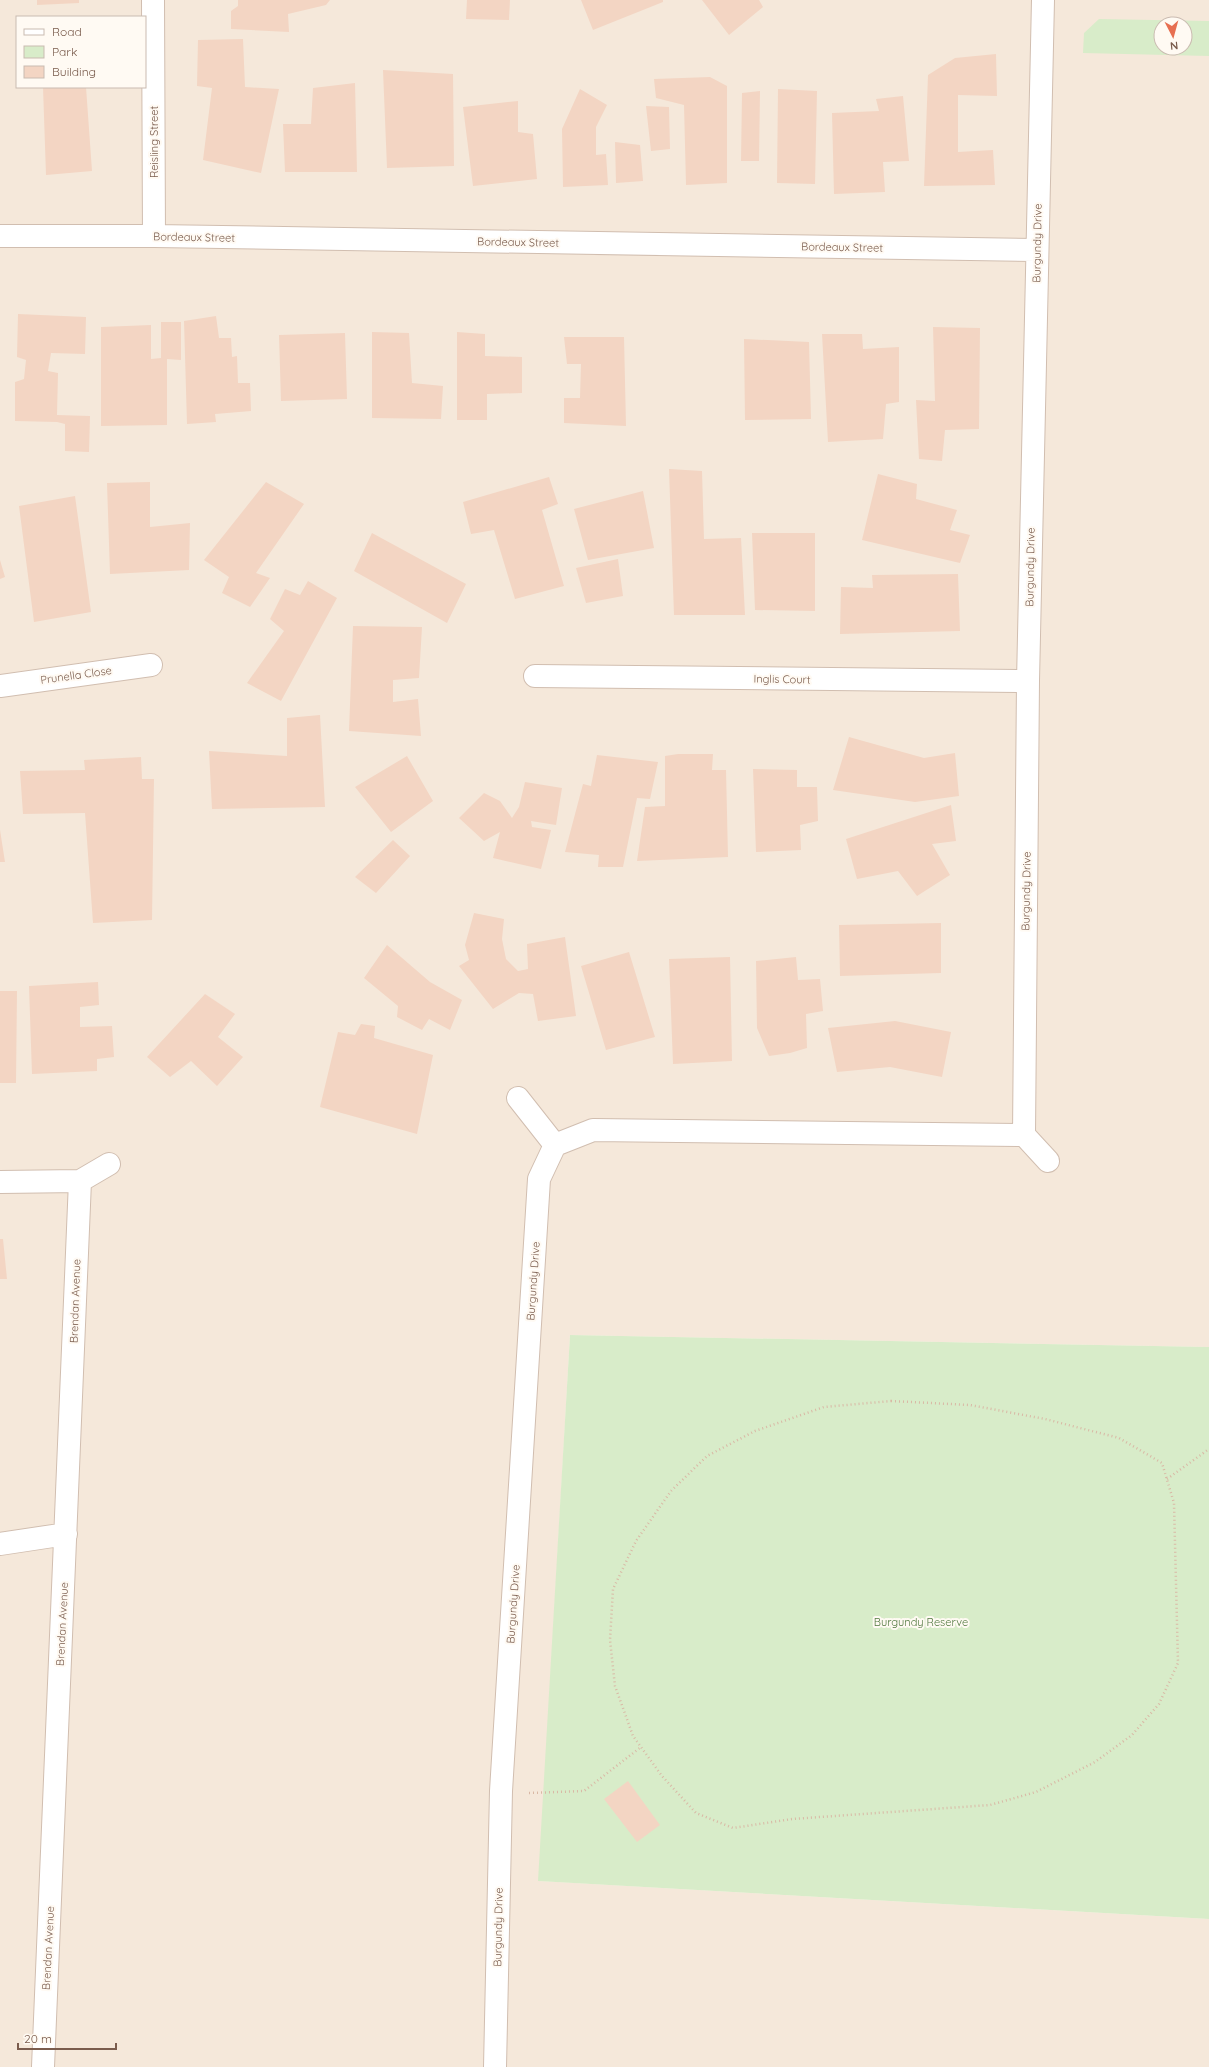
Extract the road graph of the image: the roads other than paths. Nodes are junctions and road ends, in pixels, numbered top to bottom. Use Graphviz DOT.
graph roads {
  1 [pos="153,0"];
  2 [pos="1043,0"];
  3 [pos="0,236"];
  4 [pos="154,236"];
  5 [pos="1036,250"];
  6 [pos="151,665"];
  7 [pos="535,676"];
  8 [pos="1028,681"];
  9 [pos="0,686"];
  10 [pos="518,1098"];
  11 [pos="1024,1135"];
  12 [pos="555,1145"];
  13 [pos="1048,1161"];
  14 [pos="109,1164"];
  15 [pos="0,1182"];
  16 [pos="80,1182"];
  17 [pos="66,1534"];
  18 [pos="0,1544"];
  19 [pos="43,2067"];
  20 [pos="495,2067"];
  1 -- 4 [label="street, Reisling Street"];
  2 -- 5 [label="street, Burgundy Drive"];
  3 -- 4 [label="street, Bordeaux Street"];
  4 -- 5 [label="street, Bordeaux Street"];
  5 -- 8 [label="street, Burgundy Drive"];
  6 -- 9 [label="street, Prunella Close"];
  7 -- 8 [label="street, Inglis Court"];
  8 -- 11 [label="street, Burgundy Drive"];
  10 -- 12 [label="street"];
  11 -- 12 [label="street"];
  11 -- 13 [label="street"];
  12 -- 20 [label="street, Burgundy Drive"];
  14 -- 16 [label="street"];
  15 -- 16 [label="street"];
  16 -- 17 [label="street, Brendan Avenue"];
  17 -- 18 [label="street"];
  17 -- 19 [label="street, Brendan Avenue"];
}
